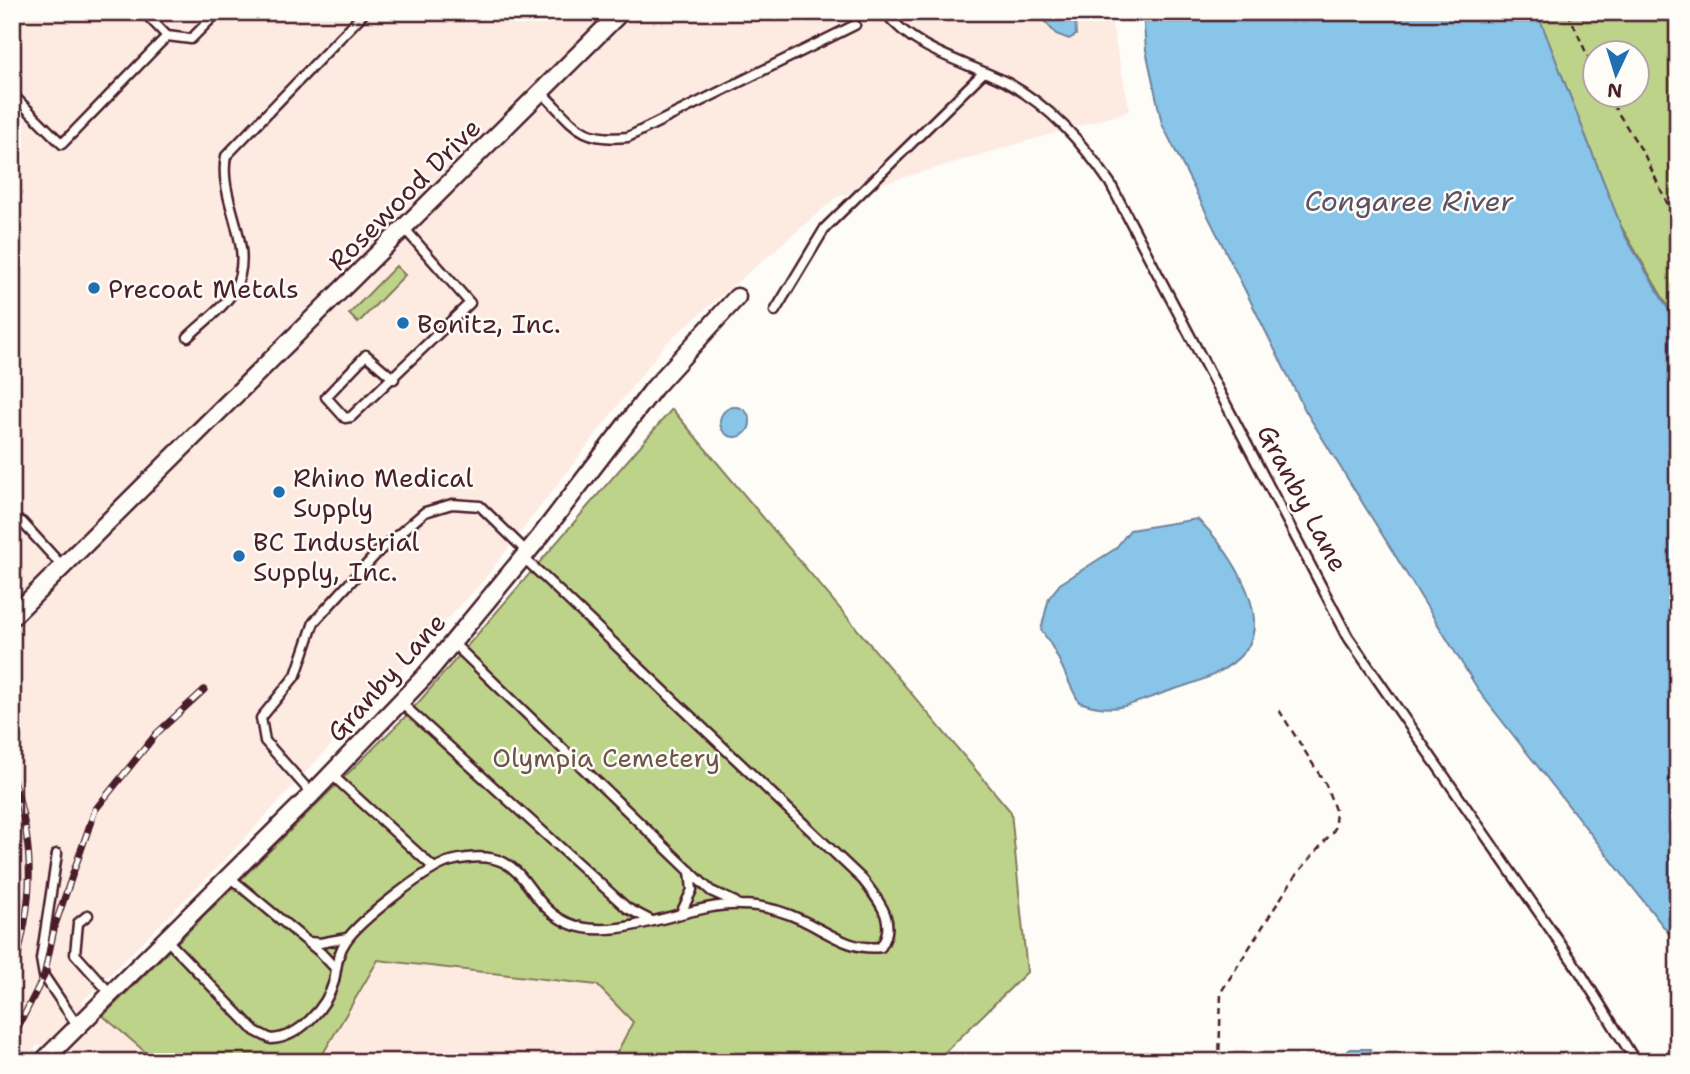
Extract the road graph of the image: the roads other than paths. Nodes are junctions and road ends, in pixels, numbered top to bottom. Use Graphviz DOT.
graph roads {
  1 [pos="144,12"];
  2 [pos="218,12"];
  3 [pos="366,12"];
  4 [pos="621,12"];
  5 [pos="885,12"];
  6 [pos="855,25"];
  7 [pos="167,36"];
  8 [pos="983,73"];
  9 [pos="541,92"];
  10 [pos="12,94"];
  11 [pos="404,228"];
  12 [pos="737,297"];
  13 [pos="775,310"];
  14 [pos="188,337"];
  15 [pos="394,379"];
  16 [pos="22,522"];
  17 [pos="524,554"];
  18 [pos="63,566"];
  19 [pos="12,618"];
  20 [pos="452,642"];
  21 [pos="400,702"];
  22 [pos="331,774"];
  23 [pos="312,794"];
  24 [pos="57,854"];
  25 [pos="433,867"];
  26 [pos="689,868"];
  27 [pos="228,876"];
  28 [pos="745,905"];
  29 [pos="630,910"];
  30 [pos="681,913"];
  31 [pos="88,915"];
  32 [pos="650,920"];
  33 [pos="631,925"];
  34 [pos="166,938"];
  35 [pos="347,939"];
  36 [pos="307,941"];
  37 [pos="335,968"];
  38 [pos="110,993"];
  39 [pos="77,1026"];
  40 [pos="42,1062"];
  41 [pos="1636,1062"];
  1 -- 7 [label="lane"];
  2 -- 7 [label="lane"];
  3 -- 14 [label="lane"];
  4 -- 9 [label="street, Rosewood Drive"];
  5 -- 8 [label="lane, Granby Lane"];
  6 -- 9 [label="lane"];
  7 -- 10 [label="lane"];
  8 -- 13 [label="lane"];
  8 -- 41 [label="lane, Granby Lane"];
  9 -- 11 [label="street, Rosewood Drive"];
  11 -- 15 [label="lane"];
  11 -- 18 [label="street, Rosewood Drive"];
  12 -- 17 [label="street, Granby Lane"];
  15 -- 15 [label="lane"];
  16 -- 18 [label="lane"];
  17 -- 20 [label="street, Granby Lane"];
  17 -- 23 [label="lane"];
  17 -- 28 [label="lane"];
  18 -- 19 [label="street, Rosewood Drive"];
  20 -- 21 [label="street, Granby Lane"];
  20 -- 26 [label="lane"];
  21 -- 22 [label="street, Granby Lane"];
  21 -- 29 [label="lane"];
  22 -- 23 [label="street, Granby Lane"];
  22 -- 25 [label="lane"];
  23 -- 27 [label="street, Granby Lane"];
  24 -- 39 [label="lane"];
  25 -- 33 [label="lane"];
  25 -- 35 [label="lane"];
  26 -- 28 [label="lane"];
  26 -- 30 [label="lane"];
  27 -- 34 [label="street, Granby Lane"];
  27 -- 36 [label="lane"];
  28 -- 30 [label="lane"];
  29 -- 32 [label="lane"];
  29 -- 33 [label="lane"];
  30 -- 32 [label="lane"];
  31 -- 38 [label="lane"];
  32 -- 33 [label="lane"];
  34 -- 37 [label="lane"];
  34 -- 38 [label="street, Granby Lane"];
  35 -- 36 [label="lane"];
  35 -- 37 [label="lane"];
  36 -- 37 [label="lane"];
  38 -- 39 [label="street, Granby Lane"];
  39 -- 40 [label="street, Granby Lane"];
}
